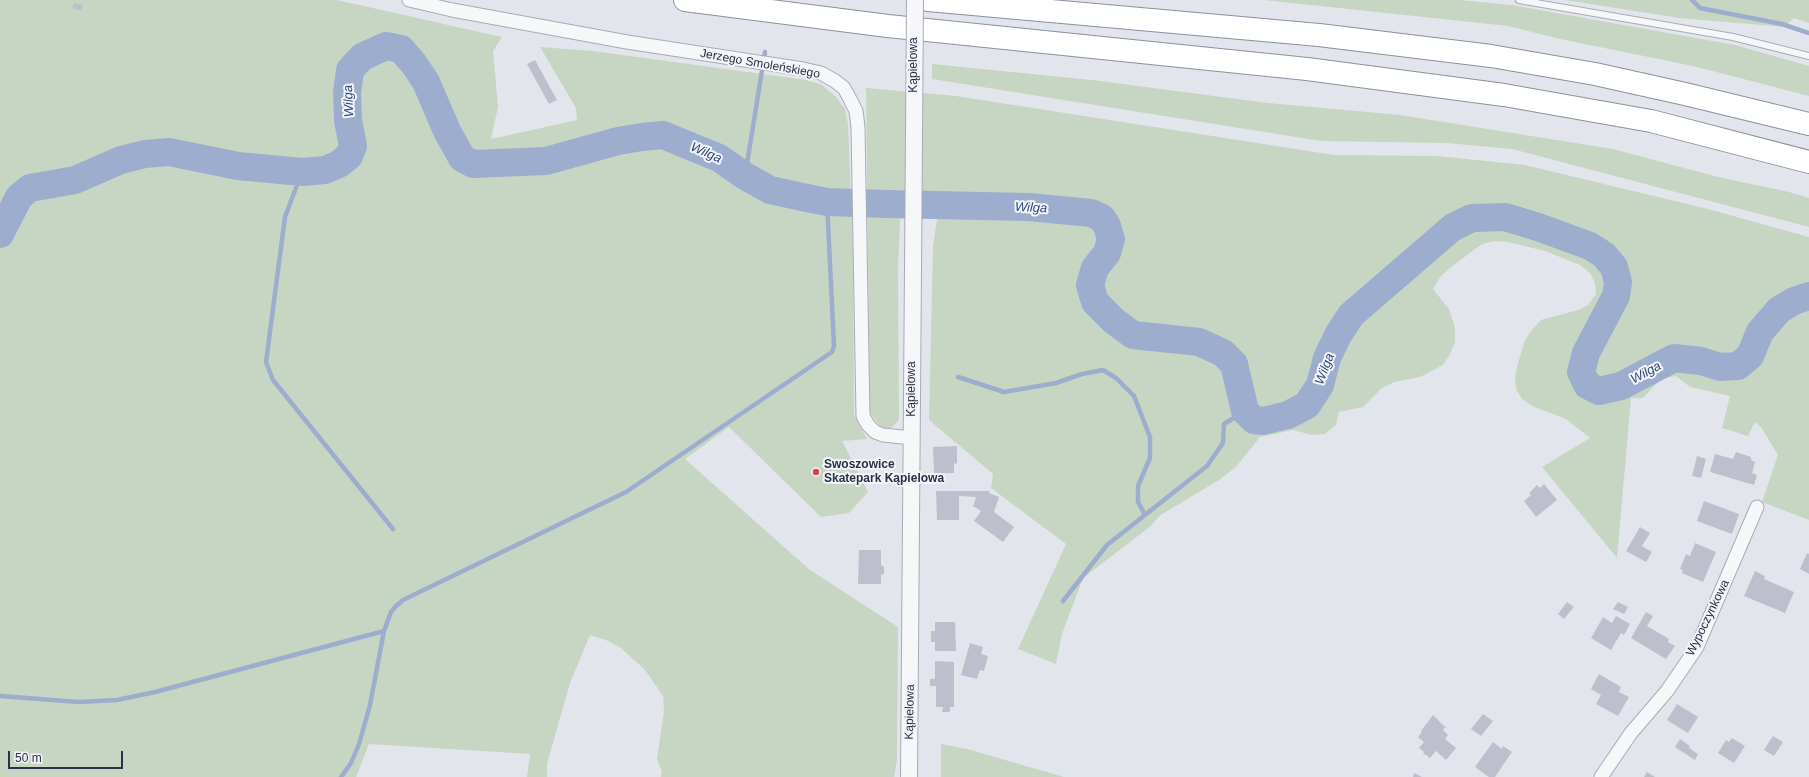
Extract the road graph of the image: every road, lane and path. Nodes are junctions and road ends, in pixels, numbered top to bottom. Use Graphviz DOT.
graph roads {
  1 [pos="409,0"];
  2 [pos="685,0"];
  3 [pos="914,0"];
  4 [pos="928,0"];
  5 [pos="1519,0"];
  6 [pos="1809,56"];
  7 [pos="1809,124"];
  8 [pos="1809,162"];
  9 [pos="912,438"];
  10 [pos="1757,507"];
  11 [pos="909,777"];
  12 [pos="1601,777"];
  1 -- 9 [label="street, Jerzego Smoleńskiego"];
  2 -- 8 [label="highway"];
  3 -- 9 [label="street, Kąpielowa, bridge"];
  4 -- 7 [label="highway"];
  5 -- 6 [label="lane"];
  9 -- 11 [label="street, Kąpielowa"];
  10 -- 12 [label="street, Wypoczynkowa"];
}
